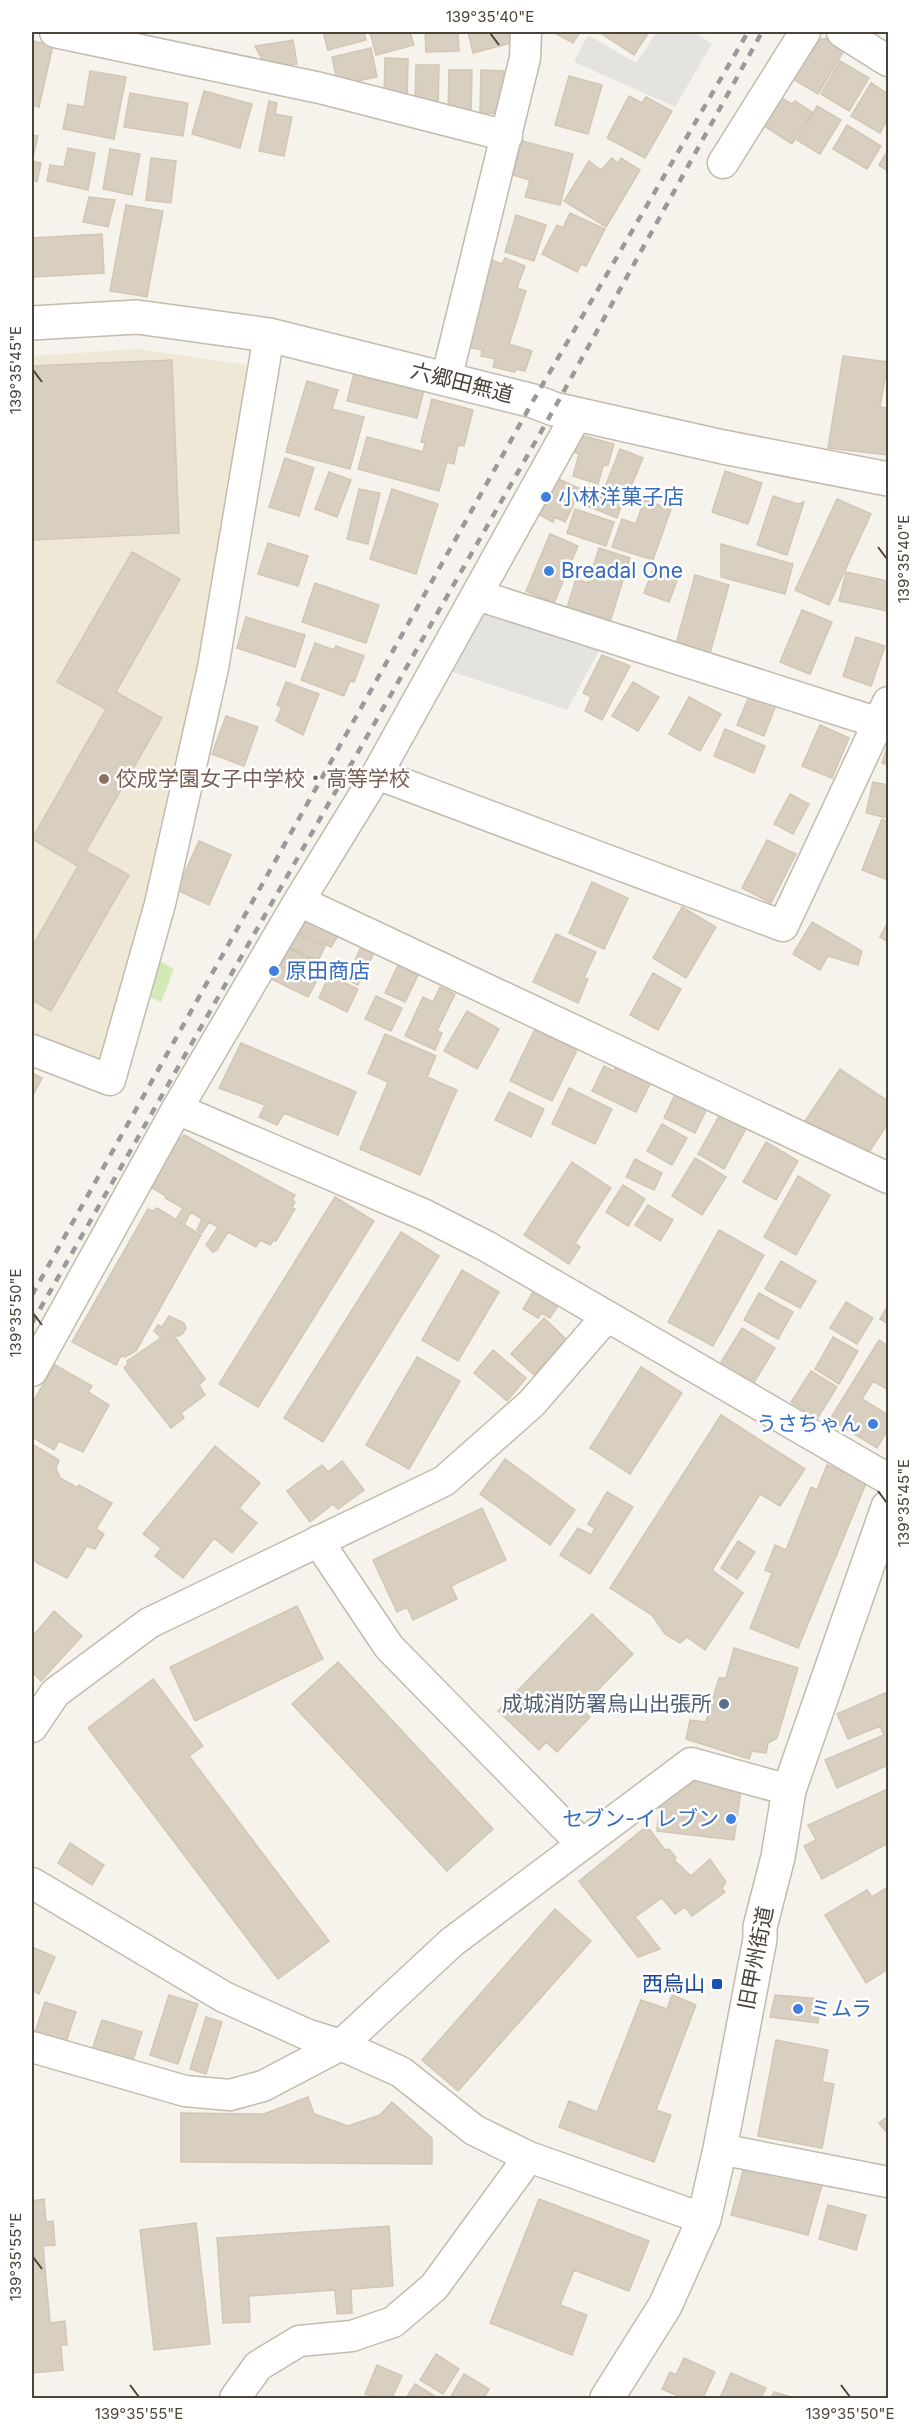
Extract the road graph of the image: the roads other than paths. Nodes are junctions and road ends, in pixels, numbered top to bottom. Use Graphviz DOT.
graph roads {
  1 [pos="55,32"];
  2 [pos="526,32"];
  3 [pos="805,32"];
  4 [pos="842,32"];
  5 [pos="888,61"];
  6 [pos="507,136"];
  7 [pos="723,163"];
  8 [pos="32,323"];
  9 [pos="269,334"];
  10 [pos="446,380"];
  11 [pos="577,414"];
  12 [pos="888,479"];
  13 [pos="477,595"];
  14 [pos="884,713"];
  15 [pos="377,774"];
  16 [pos="299,900"];
  17 [pos="32,1050"];
  18 [pos="177,1109"];
  19 [pos="888,1178"];
  20 [pos="607,1316"];
  21 [pos="32,1371"];
  22 [pos="888,1479"];
  23 [pos="888,1507"];
  24 [pos="318,1541"];
  25 [pos="32,1727"];
  26 [pos="789,1790"];
  27 [pos="582,1844"];
  28 [pos="32,1883"];
  29 [pos="341,2045"];
  30 [pos="32,2047"];
  31 [pos="720,2149"];
  32 [pos="528,2157"];
  33 [pos="888,2182"];
  34 [pos="704,2219"];
  35 [pos="235,2398"];
  36 [pos="607,2398"];
  1 -- 6 [label="street"];
  2 -- 6 [label="street"];
  3 -- 7 [label="street"];
  4 -- 5 [label="street"];
  6 -- 10 [label="street"];
  8 -- 9 [label="street, 六郷田無道"];
  9 -- 10 [label="street, 六郷田無道"];
  9 -- 17 [label="street"];
  10 -- 11 [label="street, 六郷田無道"];
  11 -- 12 [label="street, 六郷田無道"];
  11 -- 13 [label="street"];
  13 -- 14 [label="street"];
  13 -- 15 [label="street"];
  14 -- 15 [label="street"];
  15 -- 16 [label="street"];
  16 -- 18 [label="street"];
  16 -- 19 [label="street"];
  18 -- 20 [label="street"];
  18 -- 21 [label="street"];
  20 -- 22 [label="street"];
  20 -- 24 [label="street"];
  23 -- 26 [label="street, 旧甲州街道"];
  24 -- 25 [label="street"];
  24 -- 27 [label="street"];
  26 -- 27 [label="street"];
  26 -- 31 [label="street, 旧甲州街道"];
  27 -- 29 [label="street"];
  28 -- 29 [label="street"];
  29 -- 30 [label="street"];
  29 -- 32 [label="street"];
  31 -- 33 [label="street"];
  31 -- 34 [label="street, 旧甲州街道"];
  32 -- 34 [label="street"];
  32 -- 35 [label="street"];
  34 -- 36 [label="street, 旧甲州街道"];
}
